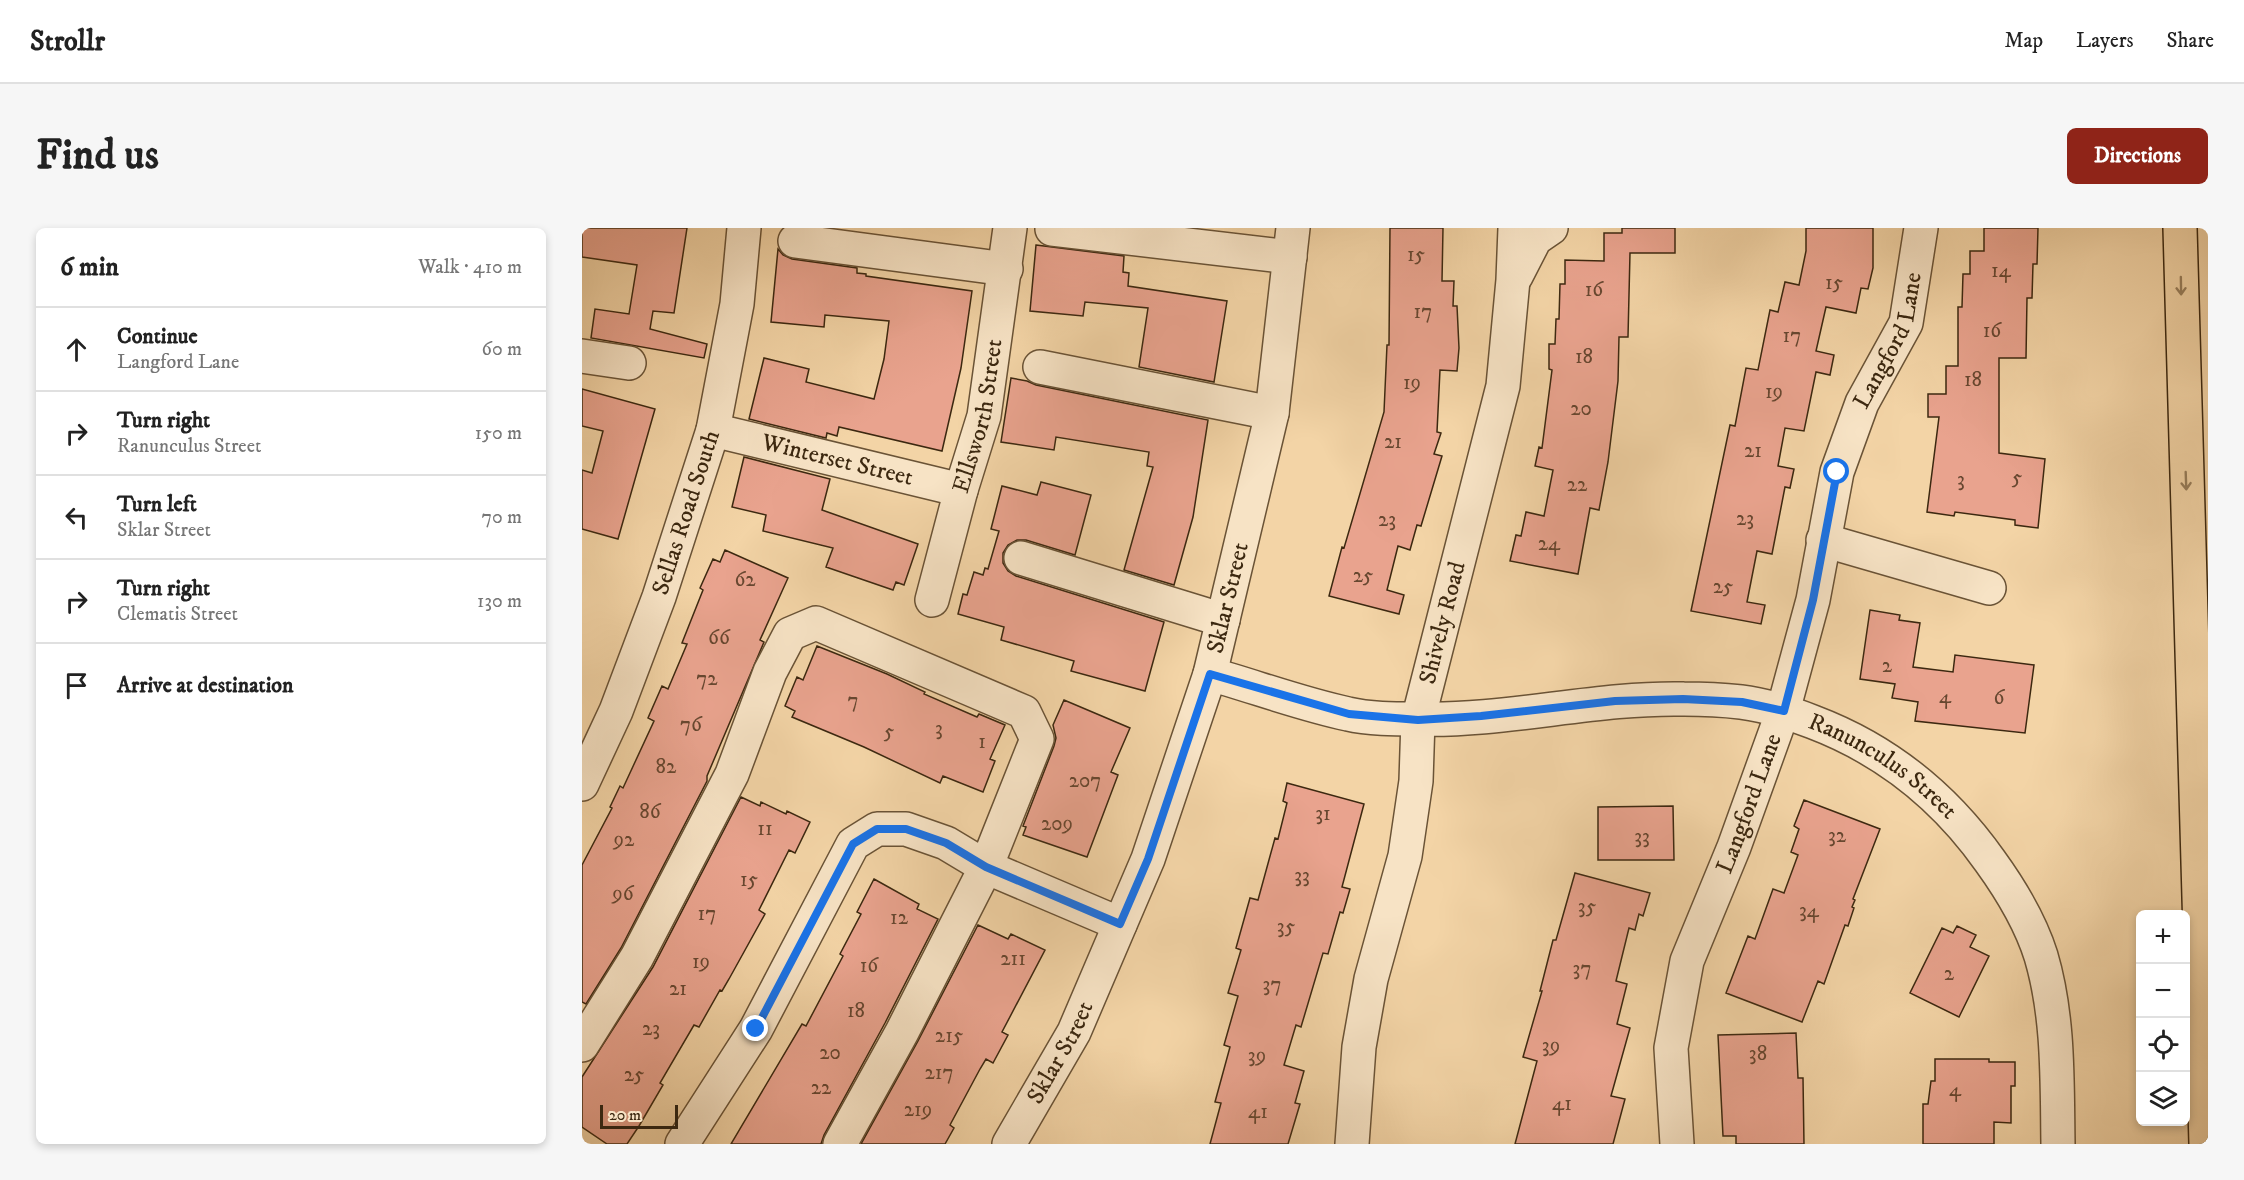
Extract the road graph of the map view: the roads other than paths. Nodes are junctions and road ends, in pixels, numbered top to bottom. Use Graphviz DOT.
graph roads {
  1 [pos="744,228"];
  2 [pos="1010,228"];
  3 [pos="1515,228"];
  4 [pos="1551,228"];
  5 [pos="1921,228"];
  6 [pos="2180,228"];
  7 [pos="1052,229"];
  8 [pos="795,241"];
  9 [pos="1291,242"];
  10 [pos="1006,269"];
  11 [pos="1513,280"];
  12 [pos="582,356"];
  13 [pos="629,363"];
  14 [pos="1040,367"];
  15 [pos="1272,412"];
  16 [pos="713,430"];
  17 [pos="961,490"];
  18 [pos="1824,540"];
  19 [pos="1021,558"];
  20 [pos="1989,588"];
  21 [pos="932,600"];
  22 [pos="1223,620"];
  23 [pos="1210,674"];
  24 [pos="1784,711"];
  25 [pos="1418,720"];
  26 [pos="582,784"];
  27 [pos="986,867"];
  28 [pos="1120,924"];
  29 [pos="582,1045"];
  30 [pos="682,1144"];
  31 [pos="840,1144"];
  32 [pos="1009,1144"];
  33 [pos="1352,1144"];
  34 [pos="1677,1144"];
  35 [pos="2058,1144"];
  36 [pos="2206,1144"];
  1 -- 16 [label="street, Sellas Road South"];
  2 -- 10 [label="street, Ellsworth Street"];
  3 -- 11 [label="street, Shively Road"];
  4 -- 11 [label="street, Shively Road"];
  5 -- 18 [label="street, Langford Lane"];
  6 -- 36 [label="main road, one-way"];
  7 -- 9 [label="street"];
  8 -- 10 [label="street"];
  9 -- 15 [label="street, Sklar Street"];
  10 -- 17 [label="street, Ellsworth Street"];
  11 -- 25 [label="street, Shively Road"];
  12 -- 13 [label="street"];
  14 -- 15 [label="street"];
  15 -- 22 [label="street, Sklar Street"];
  16 -- 17 [label="street, Winterset Street"];
  16 -- 26 [label="street, Sellas Road South"];
  17 -- 21 [label="street, Ellsworth Street"];
  18 -- 20 [label="street"];
  18 -- 24 [label="street, Langford Lane"];
  19 -- 22 [label="street"];
  22 -- 23 [label="street, Sklar Street"];
  23 -- 25 [label="street, Ranunculus Street"];
  23 -- 28 [label="street, Sklar Street"];
  24 -- 25 [label="street, Ranunculus Street"];
  24 -- 34 [label="street, Langford Lane"];
  24 -- 35 [label="street, Ranunculus Street"];
  25 -- 33 [label="street, Shively Road"];
  27 -- 28 [label="street"];
  27 -- 29 [label="street"];
  27 -- 30 [label="street"];
  27 -- 31 [label="street"];
  28 -- 32 [label="street, Sklar Street"];
}
